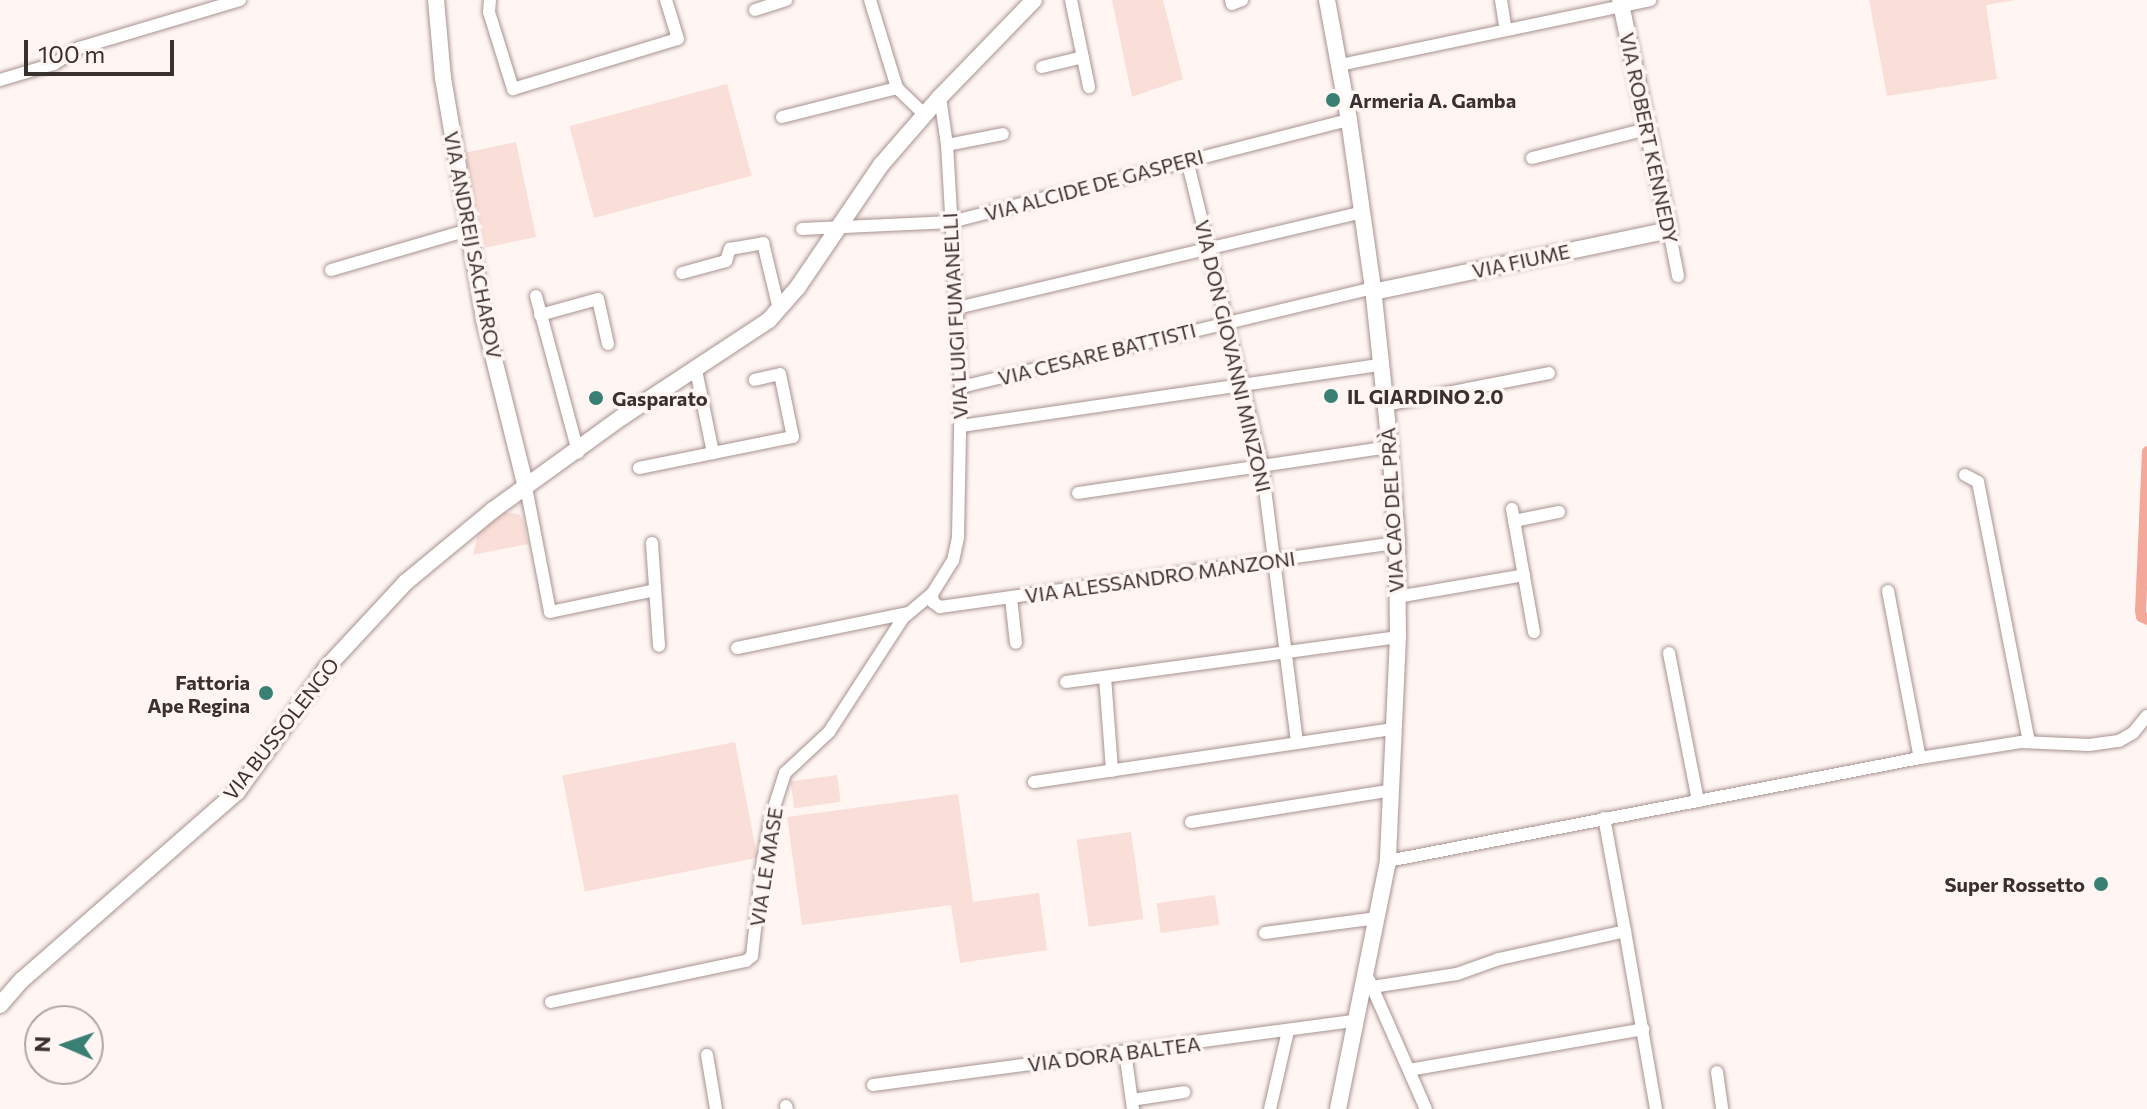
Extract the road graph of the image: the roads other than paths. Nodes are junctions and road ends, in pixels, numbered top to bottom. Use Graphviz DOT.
graph roads {
  1 [pos="240,0"];
  2 [pos="436,0"];
  3 [pos="490,0"];
  4 [pos="666,0"];
  5 [pos="870,0"];
  6 [pos="1034,0"];
  7 [pos="1071,0"];
  8 [pos="1231,0"];
  9 [pos="1242,0"];
  10 [pos="1327,0"];
  11 [pos="1501,0"];
  12 [pos="1650,0"];
  13 [pos="778,1"];
  14 [pos="1620,3"];
  15 [pos="755,10"];
  16 [pos="1506,30"];
  17 [pos="1083,57"];
  18 [pos="1340,65"];
  19 [pos="1042,67"];
  20 [pos="0,80"];
  21 [pos="1089,87"];
  22 [pos="897,88"];
  23 [pos="940,97"];
  24 [pos="925,115"];
  25 [pos="782,117"];
  26 [pos="1349,120"];
  27 [pos="1647,129"];
  28 [pos="1003,134"];
  29 [pos="947,145"];
  30 [pos="1532,158"];
  31 [pos="1187,160"];
  32 [pos="1360,213"];
  33 [pos="951,222"];
  34 [pos="835,227"];
  35 [pos="802,229"];
  36 [pos="468,230"];
  37 [pos="1669,230"];
  38 [pos="1209,248"];
  39 [pos="331,270"];
  40 [pos="682,273"];
  41 [pos="1678,276"];
  42 [pos="1373,290"];
  43 [pos="536,296"];
  44 [pos="957,308"];
  45 [pos="779,309"];
  46 [pos="540,315"];
  47 [pos="1230,322"];
  48 [pos="608,344"];
  49 [pos="1381,365"];
  50 [pos="696,370"];
  51 [pos="1549,373"];
  52 [pos="755,380"];
  53 [pos="1243,385"];
  54 [pos="961,387"];
  55 [pos="1385,405"];
  56 [pos="961,426"];
  57 [pos="1390,447"];
  58 [pos="578,452"];
  59 [pos="713,453"];
  60 [pos="1262,465"];
  61 [pos="639,468"];
  62 [pos="1965,475"];
  63 [pos="526,487"];
  64 [pos="1078,493"];
  65 [pos="1559,512"];
  66 [pos="958,537"];
  67 [pos="652,543"];
  68 [pos="1397,543"];
  69 [pos="1274,561"];
  70 [pos="1524,575"];
  71 [pos="655,590"];
  72 [pos="1888,591"];
  73 [pos="932,594"];
  74 [pos="1397,597"];
  75 [pos="1011,598"];
  76 [pos="907,613"];
  77 [pos="1534,632"];
  78 [pos="1398,637"];
  79 [pos="1016,643"];
  80 [pos="659,646"];
  81 [pos="737,648"];
  82 [pos="1286,653"];
  83 [pos="1669,653"];
  84 [pos="1105,677"];
  85 [pos="1066,682"];
  86 [pos="2147,716"];
  87 [pos="1395,729"];
  88 [pos="2029,742"];
  89 [pos="1297,743"];
  90 [pos="1920,758"];
  91 [pos="1112,771"];
  92 [pos="1034,782"];
  93 [pos="1392,790"];
  94 [pos="1698,801"];
  95 [pos="1604,818"];
  96 [pos="1191,822"];
  97 [pos="1388,861"];
  98 [pos="1377,918"];
  99 [pos="1625,931"];
  100 [pos="1265,933"];
  101 [pos="1369,981"];
  102 [pos="551,1002"];
  103 [pos="0,1005"];
  104 [pos="1355,1021"];
  105 [pos="1643,1029"];
  106 [pos="1288,1031"];
  107 [pos="1125,1052"];
  108 [pos="707,1055"];
  109 [pos="1409,1070"];
  110 [pos="1717,1072"];
  111 [pos="873,1085"];
  112 [pos="1184,1092"];
  113 [pos="1132,1105"];
  114 [pos="716,1109"];
  115 [pos="1270,1109"];
  116 [pos="1338,1109"];
  117 [pos="1426,1109"];
  118 [pos="1656,1109"];
  119 [pos="1722,1109"];
  1 -- 20 [label="street"];
  2 -- 36 [label="street, VIA ANDREIJ SACHAROV"];
  3 -- 4 [label="street"];
  5 -- 22 [label="street"];
  6 -- 23 [label="street, VIA BUSSOLENGO"];
  7 -- 17 [label="street"];
  8 -- 9 [label="street"];
  10 -- 18 [label="street, VIA CAO DEL PRÀ"];
  11 -- 16 [label="street"];
  12 -- 14 [label="street"];
  13 -- 15 [label="street"];
  14 -- 16 [label="street"];
  14 -- 27 [label="street, VIA ROBERT KENNEDY"];
  16 -- 18 [label="street"];
  17 -- 19 [label="street"];
  17 -- 21 [label="street"];
  18 -- 26 [label="street, VIA CAO DEL PRÀ"];
  22 -- 24 [label="street"];
  22 -- 25 [label="street"];
  23 -- 24 [label="street, VIA BUSSOLENGO"];
  23 -- 29 [label="street, VIA LUIGI FUMANELLI"];
  24 -- 34 [label="street, VIA BUSSOLENGO"];
  26 -- 31 [label="street, VIA ALCIDE DE GASPERI"];
  26 -- 32 [label="street, VIA CAO DEL PRÀ"];
  27 -- 30 [label="street"];
  27 -- 37 [label="street, VIA ROBERT KENNEDY"];
  28 -- 29 [label="street"];
  29 -- 33 [label="street, VIA LUIGI FUMANELLI"];
  31 -- 33 [label="street, VIA ALCIDE DE GASPERI"];
  31 -- 38 [label="street, VIA DON GIOVANNI MINZONI"];
  32 -- 38 [label="street"];
  32 -- 42 [label="street, VIA CAO DEL PRÀ"];
  33 -- 34 [label="street, VIA ALCIDE DE GASPERI"];
  33 -- 44 [label="street, VIA LUIGI FUMANELLI"];
  34 -- 35 [label="street, VIA ALCIDE DE GASPERI"];
  34 -- 45 [label="street, VIA BUSSOLENGO"];
  36 -- 39 [label="street"];
  36 -- 63 [label="street, VIA ANDREIJ SACHAROV"];
  37 -- 41 [label="street, VIA ROBERT KENNEDY"];
  37 -- 42 [label="street, VIA FIUME"];
  38 -- 44 [label="street"];
  38 -- 47 [label="street, VIA DON GIOVANNI MINZONI"];
  40 -- 45 [label="street"];
  42 -- 47 [label="street, VIA CESARE BATTISTI"];
  42 -- 49 [label="street, VIA CAO DEL PRÀ"];
  43 -- 46 [label="street"];
  44 -- 54 [label="street, VIA LUIGI FUMANELLI"];
  45 -- 50 [label="street, VIA BUSSOLENGO"];
  46 -- 48 [label="street"];
  46 -- 58 [label="street"];
  47 -- 53 [label="street, VIA DON GIOVANNI MINZONI"];
  47 -- 54 [label="street, VIA CESARE BATTISTI"];
  49 -- 53 [label="street"];
  49 -- 55 [label="street, VIA CAO DEL PRÀ"];
  50 -- 58 [label="street, VIA BUSSOLENGO"];
  50 -- 59 [label="street"];
  51 -- 55 [label="street"];
  52 -- 59 [label="street"];
  53 -- 56 [label="street"];
  53 -- 60 [label="street, VIA DON GIOVANNI MINZONI"];
  54 -- 56 [label="street, VIA LUIGI FUMANELLI"];
  55 -- 57 [label="street, VIA CAO DEL PRÀ"];
  56 -- 66 [label="street, VIA LUIGI FUMANELLI"];
  57 -- 60 [label="street"];
  57 -- 68 [label="street, VIA CAO DEL PRÀ"];
  58 -- 63 [label="street, VIA BUSSOLENGO"];
  59 -- 61 [label="street"];
  60 -- 64 [label="street"];
  60 -- 69 [label="street, VIA DON GIOVANNI MINZONI"];
  62 -- 88 [label="street"];
  63 -- 71 [label="street"];
  63 -- 103 [label="street, VIA BUSSOLENGO"];
  65 -- 70 [label="street"];
  66 -- 73 [label="street, VIA LE MASE"];
  67 -- 71 [label="street"];
  68 -- 69 [label="street, VIA ALESSANDRO MANZONI"];
  68 -- 74 [label="street, VIA CAO DEL PRÀ"];
  69 -- 75 [label="street, VIA ALESSANDRO MANZONI"];
  69 -- 82 [label="street, VIA DON GIOVANNI MINZONI"];
  70 -- 74 [label="street"];
  70 -- 77 [label="street"];
  71 -- 80 [label="street"];
  72 -- 90 [label="street"];
  73 -- 75 [label="street, VIA ALESSANDRO MANZONI"];
  73 -- 76 [label="street, VIA LE MASE"];
  74 -- 78 [label="street, VIA CAO DEL PRÀ"];
  75 -- 79 [label="street"];
  76 -- 81 [label="street"];
  76 -- 102 [label="street, VIA LE MASE"];
  78 -- 82 [label="street"];
  78 -- 87 [label="street, VIA CAO DEL PRÀ"];
  82 -- 84 [label="street"];
  82 -- 89 [label="street, VIA DON GIOVANNI MINZONI"];
  83 -- 94 [label="street"];
  84 -- 85 [label="street"];
  84 -- 91 [label="street"];
  86 -- 88 [label="street"];
  87 -- 89 [label="street"];
  87 -- 93 [label="street, VIA CAO DEL PRÀ"];
  88 -- 90 [label="street"];
  89 -- 91 [label="street"];
  90 -- 94 [label="street"];
  91 -- 92 [label="street"];
  93 -- 96 [label="street"];
  93 -- 97 [label="street, VIA CAO DEL PRÀ"];
  94 -- 95 [label="street"];
  95 -- 97 [label="street"];
  95 -- 99 [label="street"];
  97 -- 98 [label="street, VIA CAO DEL PRÀ"];
  98 -- 100 [label="street"];
  98 -- 101 [label="street, VIA CAO DEL PRÀ"];
  99 -- 101 [label="street"];
  99 -- 105 [label="street"];
  101 -- 104 [label="street, VIA CAO DEL PRÀ"];
  101 -- 109 [label="street"];
  104 -- 106 [label="street, VIA DORA BALTEA"];
  104 -- 116 [label="street, VIA CAO DEL PRÀ"];
  105 -- 109 [label="street"];
  105 -- 118 [label="street"];
  106 -- 107 [label="street, VIA DORA BALTEA"];
  106 -- 115 [label="street"];
  107 -- 111 [label="street, VIA DORA BALTEA"];
  107 -- 113 [label="street"];
  108 -- 114 [label="street"];
  109 -- 117 [label="street"];
  110 -- 119 [label="street"];
  112 -- 113 [label="street"];
}
